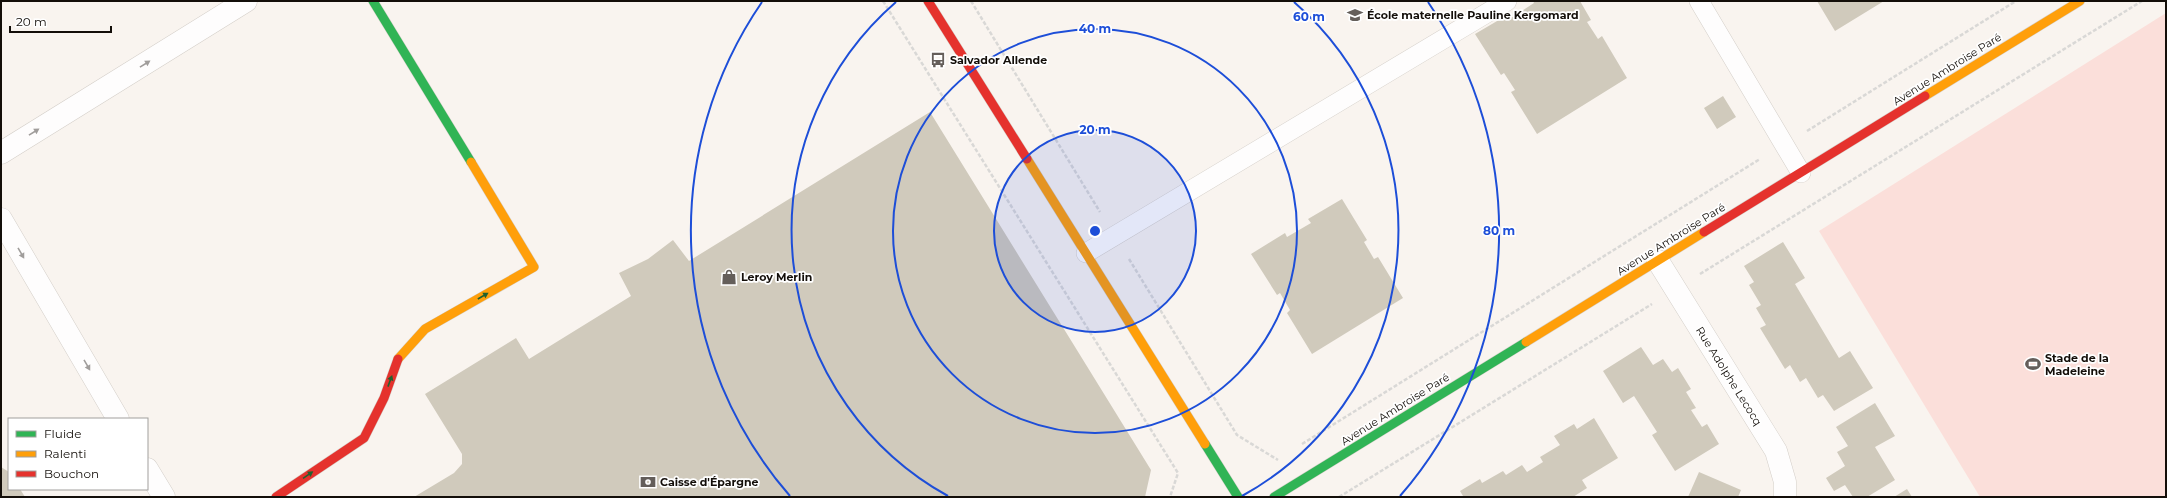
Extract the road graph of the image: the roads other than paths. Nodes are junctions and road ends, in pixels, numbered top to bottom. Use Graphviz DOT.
graph roads {
  1 [pos="246,1"];
  2 [pos="373,1"];
  3 [pos="928,1"];
  4 [pos="1507,1"];
  5 [pos="1698,1"];
  6 [pos="2080,1"];
  7 [pos="1,153"];
  8 [pos="1801,172"];
  9 [pos="1,219"];
  10 [pos="1086,253"];
  11 [pos="1658,261"];
  12 [pos="117,418"];
  13 [pos="148,471"];
  14 [pos="164,497"];
  15 [pos="276,497"];
  16 [pos="1238,497"];
  17 [pos="1274,497"];
  18 [pos="1785,497"];
  7 -- 1 [label="street, one-way"];
  15 -- 2 [label="street, one-way"];
  3 -- 10 [label="street"];
  4 -- 10 [label="lane"];
  5 -- 8 [label="lane"];
  6 -- 8 [label="street, Avenue Ambroise Paré"];
  8 -- 11 [label="street, Avenue Ambroise Paré"];
  9 -- 12 [label="street, one-way"];
  10 -- 16 [label="street"];
  11 -- 17 [label="street, Avenue Ambroise Paré"];
  11 -- 18 [label="street, Rue Adolphe Lecocq"];
  13 -- 14 [label="street"];
}
